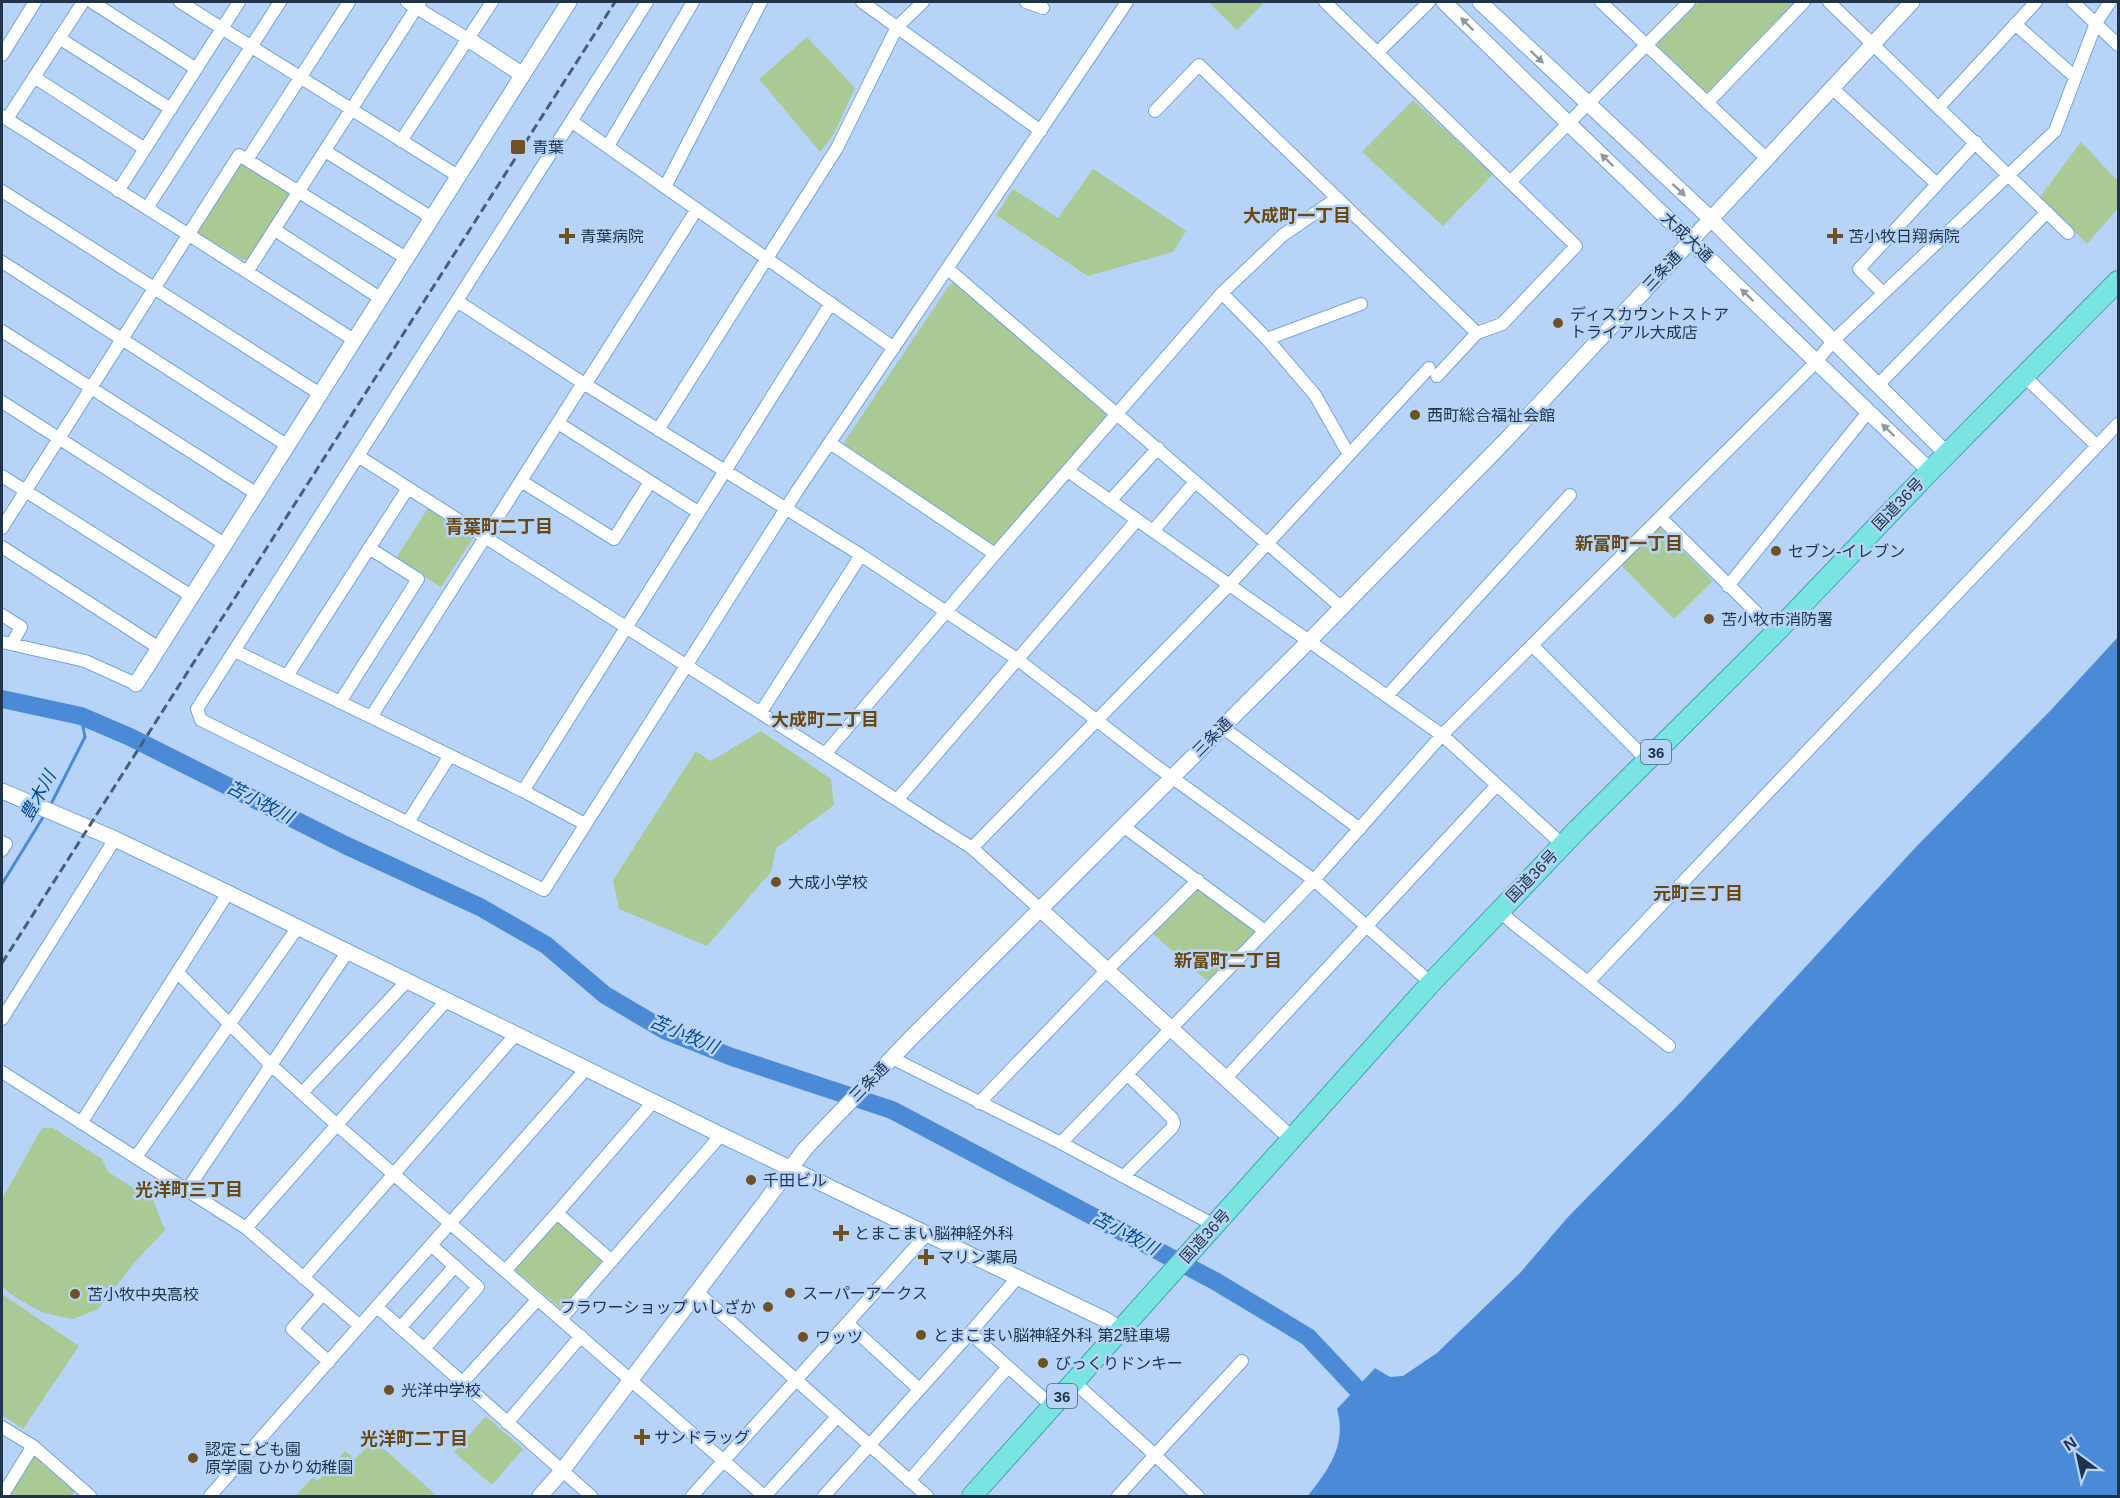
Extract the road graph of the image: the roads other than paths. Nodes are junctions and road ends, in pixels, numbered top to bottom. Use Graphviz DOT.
graph roads {
  1 [pos="35,2"];
  2 [pos="83,2"];
  3 [pos="92,2"];
  4 [pos="180,2"];
  5 [pos="239,2"];
  6 [pos="280,2"];
  7 [pos="349,2"];
  8 [pos="492,2"];
  9 [pos="569,2"];
  10 [pos="647,2"];
  11 [pos="693,2"];
  12 [pos="761,2"];
  13 [pos="862,2"];
  14 [pos="923,2"];
  15 [pos="1026,2"];
  16 [pos="1127,2"];
  17 [pos="1325,2"];
  18 [pos="1429,2"];
  19 [pos="1444,2"];
  20 [pos="1480,2"];
  21 [pos="1600,2"];
  22 [pos="1689,2"];
  23 [pos="1804,2"];
  24 [pos="1829,2"];
  25 [pos="1912,2"];
  26 [pos="2036,2"];
  27 [pos="2073,2"];
  28 [pos="2110,2"];
  29 [pos="414,3"];
  30 [pos="1042,8"];
  31 [pos="2096,23"];
  32 [pos="2015,24"];
  33 [pos="897,27"];
  34 [pos="222,28"];
  35 [pos="59,38"];
  36 [pos="468,39"];
  37 [pos="1873,43"];
  38 [pos="2118,45"];
  39 [pos="251,46"];
  40 [pos="1647,46"];
  41 [pos="1377,54"];
  42 [pos="2,55"];
  43 [pos="195,68"];
  44 [pos="523,75"];
  45 [pos="34,77"];
  46 [pos="300,77"];
  47 [pos="2075,78"];
  48 [pos="1832,88"];
  49 [pos="1707,103"];
  50 [pos="1587,105"];
  51 [pos="1939,107"];
  52 [pos="171,109"];
  53 [pos="351,110"];
  54 [pos="1155,111"];
  55 [pos="4,118"];
  56 [pos="571,121"];
  57 [pos="1568,123"];
  58 [pos="1041,131"];
  59 [pos="401,141"];
  60 [pos="1976,142"];
  61 [pos="608,146"];
  62 [pos="145,149"];
  63 [pos="325,151"];
  64 [pos="1767,159"];
  65 [pos="247,160"];
  66 [pos="2009,174"];
  67 [pos="458,176"];
  68 [pos="1510,182"];
  69 [pos="1936,184"];
  70 [pos="665,187"];
  71 [pos="2,191"];
  72 [pos="118,191"];
  73 [pos="299,192"];
  74 [pos="1336,199"];
  75 [pos="147,208"];
  76 [pos="697,209"];
  77 [pos="2047,212"];
  78 [pos="432,218"];
  79 [pos="1711,219"];
  80 [pos="275,230"];
  81 [pos="2068,233"];
  82 [pos="187,234"];
  83 [pos="1691,240"];
  84 [pos="406,258"];
  85 [pos="767,259"];
  86 [pos="2,262"];
  87 [pos="948,269"];
  88 [pos="247,272"];
  89 [pos="2118,281"];
  90 [pos="153,288"];
  91 [pos="1222,292"];
  92 [pos="1882,292"];
  93 [pos="380,298"];
  94 [pos="457,301"];
  95 [pos="831,303"];
  96 [pos="1361,304"];
  97 [pos="2,331"];
  98 [pos="1477,333"];
  99 [pos="122,338"];
  100 [pos="1267,339"];
  101 [pos="354,340"];
  102 [pos="1834,340"];
  103 [pos="894,348"];
  104 [pos="1816,362"];
  105 [pos="2024,376"];
  106 [pos="584,384"];
  107 [pos="1879,384"];
  108 [pos="91,388"];
  109 [pos="320,394"];
  110 [pos="2,402"];
  111 [pos="1869,411"];
  112 [pos="1116,414"];
  113 [pos="558,423"];
  114 [pos="2118,424"];
  115 [pos="658,430"];
  116 [pos="59,438"];
  117 [pos="830,443"];
  118 [pos="288,446"];
  119 [pos="2097,446"];
  120 [pos="1158,448"];
  121 [pos="1947,454"];
  122 [pos="1349,455"];
  123 [pos="358,456"];
  124 [pos="725,470"];
  125 [pos="1068,471"];
  126 [pos="1930,471"];
  127 [pos="2,476"];
  128 [pos="521,481"];
  129 [pos="650,482"];
  130 [pos="1196,482"];
  131 [pos="408,488"];
  132 [pos="25,491"];
  133 [pos="256,494"];
  134 [pos="1570,495"];
  135 [pos="1110,501"];
  136 [pos="786,508"];
  137 [pos="698,512"];
  138 [pos="1660,518"];
  139 [pos="1137,520"];
  140 [pos="2,528"];
  141 [pos="1153,531"];
  142 [pos="486,537"];
  143 [pos="1267,544"];
  144 [pos="226,545"];
  145 [pos="2,547"];
  146 [pos="369,548"];
  147 [pos="995,554"];
  148 [pos="861,555"];
  149 [pos="1229,585"];
  150 [pos="1728,586"];
  151 [pos="193,597"];
  152 [pos="1341,607"];
  153 [pos="947,611"];
  154 [pos="2,615"];
  155 [pos="626,626"];
  156 [pos="1776,632"];
  157 [pos="1308,641"];
  158 [pos="7,643"];
  159 [pos="1532,645"];
  160 [pos="159,648"];
  161 [pos="234,651"];
  162 [pos="1017,659"];
  163 [pos="687,664"];
  164 [pos="287,676"];
  165 [pos="136,684"];
  166 [pos="1387,696"];
  167 [pos="340,702"];
  168 [pos="761,712"];
  169 [pos="371,717"];
  170 [pos="1097,720"];
  171 [pos="1221,727"];
  172 [pos="1442,735"];
  173 [pos="825,754"];
  174 [pos="449,757"];
  175 [pos="1648,761"];
  176 [pos="1172,777"];
  177 [pos="1497,785"];
  178 [pos="2,791"];
  179 [pos="523,791"];
  180 [pos="897,800"];
  181 [pos="408,822"];
  182 [pos="585,824"];
  183 [pos="1123,826"];
  184 [pos="1360,829"];
  185 [pos="115,839"];
  186 [pos="2,842"];
  187 [pos="1563,845"];
  188 [pos="972,848"];
  189 [pos="2,850"];
  190 [pos="1198,880"];
  191 [pos="1314,880"];
  192 [pos="228,893"];
  193 [pos="1040,909"];
  194 [pos="1499,910"];
  195 [pos="1367,926"];
  196 [pos="298,927"];
  197 [pos="1265,931"];
  198 [pos="348,951"];
  199 [pos="1107,970"];
  200 [pos="178,973"];
  201 [pos="407,981"];
  202 [pos="1588,982"];
  203 [pos="1431,983"];
  204 [pos="446,1000"];
  205 [pos="2,1019"];
  206 [pos="230,1026"];
  207 [pos="1171,1029"];
  208 [pos="516,1034"];
  209 [pos="1669,1047"];
  210 [pos="892,1058"];
  211 [pos="272,1066"];
  212 [pos="586,1069"];
  213 [pos="2,1072"];
  214 [pos="1127,1074"];
  215 [pos="1225,1079"];
  216 [pos="302,1093"];
  217 [pos="653,1102"];
  218 [pos="979,1103"];
  219 [pos="81,1123"];
  220 [pos="337,1125"];
  221 [pos="721,1135"];
  222 [pos="1292,1139"];
  223 [pos="1061,1143"];
  224 [pos="136,1157"];
  225 [pos="791,1168"];
  226 [pos="393,1174"];
  227 [pos="1124,1176"];
  228 [pos="187,1190"];
  229 [pos="557,1213"];
  230 [pos="450,1223"];
  231 [pos="246,1228"];
  232 [pos="1210,1230"];
  233 [pos="927,1234"];
  234 [pos="431,1245"];
  235 [pos="612,1261"];
  236 [pos="455,1266"];
  237 [pos="505,1270"];
  238 [pos="1018,1277"];
  239 [pos="303,1278"];
  240 [pos="697,1292"];
  241 [pos="322,1295"];
  242 [pos="538,1299"];
  243 [pos="377,1307"];
  244 [pos="561,1319"];
  245 [pos="847,1323"];
  246 [pos="360,1326"];
  247 [pos="400,1328"];
  248 [pos="1121,1330"];
  249 [pos="970,1333"];
  250 [pos="581,1336"];
  251 [pos="424,1349"];
  252 [pos="1242,1361"];
  253 [pos="329,1362"];
  254 [pos="1008,1367"];
  255 [pos="632,1380"];
  256 [pos="796,1380"];
  257 [pos="1074,1382"];
  258 [pos="462,1383"];
  259 [pos="920,1389"];
  260 [pos="1053,1407"];
  261 [pos="836,1418"];
  262 [pos="507,1423"];
  263 [pos="2,1427"];
  264 [pos="33,1446"];
  265 [pos="869,1446"];
  266 [pos="1155,1455"];
  267 [pos="724,1461"];
  268 [pos="562,1471"];
  269 [pos="909,1481"];
  270 [pos="85,1495"];
  271 [pos="2,1497"];
  272 [pos="210,1497"];
  273 [pos="540,1497"];
  274 [pos="591,1497"];
  275 [pos="692,1497"];
  276 [pos="764,1497"];
  277 [pos="824,1497"];
  278 [pos="927,1497"];
  279 [pos="972,1497"];
  280 [pos="1118,1497"];
  281 [pos="1198,1497"];
  1 -- 42 [label="street"];
  2 -- 35 [label="street"];
  3 -- 43 [label="street"];
  4 -- 34 [label="street"];
  5 -- 34 [label="street"];
  6 -- 39 [label="street"];
  7 -- 46 [label="street"];
  8 -- 36 [label="street"];
  9 -- 44 [label="street"];
  10 -- 56 [label="street"];
  11 -- 61 [label="street"];
  12 -- 70 [label="street"];
  13 -- 33 [label="street"];
  14 -- 33 [label="street"];
  15 -- 30 [label="street"];
  16 -- 58 [label="street"];
  17 -- 41 [label="street"];
  18 -- 41 [label="street"];
  57 -- 19 [label="street, 大成大通, one-way"];
  20 -- 50 [label="street, 大成大通, one-way"];
  21 -- 40 [label="street"];
  22 -- 40 [label="street"];
  23 -- 49 [label="street"];
  24 -- 37 [label="street"];
  25 -- 37 [label="street, 三条通"];
  26 -- 32 [label="street"];
  27 -- 31 [label="street"];
  28 -- 31 [label="street"];
  29 -- 36 [label="street"];
  29 -- 53 [label="street"];
  31 -- 38 [label="street"];
  31 -- 47 [label="street"];
  32 -- 47 [label="street"];
  32 -- 51 [label="street"];
  33 -- 58 [label="street"];
  33 -- 85 [label="street"];
  34 -- 39 [label="street"];
  34 -- 43 [label="street"];
  35 -- 45 [label="street"];
  35 -- 52 [label="street"];
  36 -- 44 [label="street"];
  36 -- 59 [label="street"];
  37 -- 48 [label="street, 三条通"];
  37 -- 51 [label="street"];
  39 -- 46 [label="street"];
  39 -- 75 [label="street"];
  40 -- 49 [label="street"];
  40 -- 50 [label="street"];
  41 -- 68 [label="street"];
  43 -- 52 [label="street"];
  44 -- 67 [label="street"];
  45 -- 55 [label="street"];
  45 -- 62 [label="street"];
  46 -- 53 [label="street"];
  46 -- 65 [label="street"];
  47 -- 66 [label="street"];
  48 -- 64 [label="street, 三条通"];
  48 -- 69 [label="street"];
  49 -- 64 [label="street"];
  50 -- 57 [label="street"];
  50 -- 79 [label="street, 大成大通, one-way"];
  51 -- 60 [label="street"];
  52 -- 62 [label="street"];
  53 -- 59 [label="street"];
  53 -- 63 [label="street"];
  54 -- 74 [label="street"];
  55 -- 72 [label="street"];
  56 -- 61 [label="street"];
  56 -- 94 [label="street"];
  57 -- 68 [label="street"];
  83 -- 57 [label="street, 大成大通, one-way"];
  58 -- 87 [label="street"];
  59 -- 67 [label="street"];
  60 -- 66 [label="street"];
  60 -- 69 [label="street"];
  61 -- 70 [label="street"];
  62 -- 72 [label="street"];
  63 -- 73 [label="street"];
  63 -- 78 [label="street"];
  64 -- 79 [label="street, 三条通"];
  65 -- 73 [label="street"];
  65 -- 82 [label="street"];
  66 -- 77 [label="street"];
  66 -- 92 [label="street"];
  67 -- 78 [label="street"];
  68 -- 98 [label="street"];
  69 -- 92 [label="street"];
  70 -- 76 [label="street"];
  71 -- 90 [label="street"];
  72 -- 75 [label="street"];
  73 -- 80 [label="street"];
  73 -- 84 [label="street"];
  74 -- 91 [label="street"];
  74 -- 98 [label="street"];
  75 -- 82 [label="street"];
  76 -- 85 [label="street"];
  76 -- 106 [label="street"];
  77 -- 81 [label="street"];
  77 -- 107 [label="street"];
  78 -- 84 [label="street"];
  79 -- 83 [label="street, 三条通"];
  79 -- 102 [label="street, 大成大通"];
  80 -- 88 [label="street"];
  80 -- 93 [label="street"];
  82 -- 88 [label="street"];
  82 -- 90 [label="street"];
  104 -- 83 [label="street, 大成大通, one-way"];
  83 -- 152 [label="street, 三条通"];
  84 -- 93 [label="street"];
  85 -- 95 [label="street"];
  85 -- 115 [label="street"];
  86 -- 99 [label="street"];
  87 -- 103 [label="street"];
  87 -- 112 [label="street"];
  88 -- 101 [label="street"];
  89 -- 105 [label="highway, 国道36号 / 36"];
  90 -- 99 [label="street"];
  90 -- 109 [label="street"];
  91 -- 100 [label="street"];
  91 -- 112 [label="street"];
  92 -- 102 [label="street"];
  93 -- 101 [label="street"];
  94 -- 106 [label="street"];
  94 -- 123 [label="street"];
  95 -- 103 [label="street"];
  95 -- 124 [label="street"];
  96 -- 100 [label="street"];
  97 -- 108 [label="street"];
  98 -- 122 [label="street"];
  99 -- 108 [label="street"];
  99 -- 118 [label="street"];
  100 -- 122 [label="street"];
  101 -- 109 [label="street"];
  102 -- 104 [label="street"];
  102 -- 107 [label="street, 大成大通"];
  103 -- 117 [label="street"];
  104 -- 111 [label="street, 大成大通"];
  104 -- 138 [label="street"];
  105 -- 119 [label="street"];
  105 -- 121 [label="highway, 国道36号 / 36"];
  106 -- 113 [label="street"];
  106 -- 115 [label="street"];
  107 -- 121 [label="street, 大成大通"];
  108 -- 116 [label="street"];
  108 -- 133 [label="street"];
  109 -- 118 [label="street"];
  110 -- 116 [label="street"];
  126 -- 111 [label="street, 大成大通, one-way"];
  111 -- 150 [label="street"];
  112 -- 120 [label="street"];
  112 -- 125 [label="street"];
  113 -- 128 [label="street"];
  113 -- 129 [label="street"];
  114 -- 119 [label="street"];
  115 -- 124 [label="street"];
  116 -- 132 [label="street"];
  116 -- 144 [label="street"];
  117 -- 136 [label="street"];
  117 -- 147 [label="street"];
  118 -- 133 [label="street"];
  119 -- 202 [label="street"];
  120 -- 130 [label="street"];
  120 -- 135 [label="street"];
  121 -- 126 [label="highway, 国道36号 / 36"];
  122 -- 143 [label="street"];
  123 -- 131 [label="street"];
  123 -- 161 [label="street"];
  124 -- 136 [label="street"];
  124 -- 137 [label="street"];
  125 -- 135 [label="street"];
  125 -- 147 [label="street"];
  126 -- 156 [label="highway, 国道36号 / 36"];
  127 -- 132 [label="street"];
  128 -- 129 [label="street"];
  128 -- 142 [label="street"];
  129 -- 137 [label="street"];
  130 -- 141 [label="street"];
  130 -- 143 [label="street"];
  131 -- 142 [label="street"];
  131 -- 146 [label="street"];
  132 -- 140 [label="street"];
  132 -- 151 [label="street"];
  133 -- 144 [label="street"];
  134 -- 166 [label="street"];
  135 -- 139 [label="street"];
  136 -- 148 [label="street"];
  136 -- 163 [label="street"];
  137 -- 155 [label="street"];
  138 -- 150 [label="street"];
  138 -- 159 [label="street"];
  139 -- 141 [label="street"];
  139 -- 162 [label="street"];
  141 -- 149 [label="street"];
  142 -- 155 [label="street"];
  142 -- 169 [label="street"];
  143 -- 149 [label="street"];
  143 -- 152 [label="street"];
  144 -- 151 [label="street"];
  145 -- 160 [label="street"];
  146 -- 164 [label="street"];
  146 -- 167 [label="street"];
  147 -- 153 [label="street"];
  148 -- 153 [label="street"];
  148 -- 168 [label="street"];
  149 -- 157 [label="street"];
  149 -- 170 [label="street"];
  150 -- 156 [label="street"];
  151 -- 160 [label="street"];
  152 -- 157 [label="street, 三条通"];
  153 -- 162 [label="street"];
  153 -- 173 [label="street"];
  154 -- 158 [label="street"];
  155 -- 163 [label="street"];
  155 -- 179 [label="street"];
  156 -- 175 [label="highway, 国道36号 / 36"];
  157 -- 166 [label="street"];
  157 -- 171 [label="street, 三条通"];
  158 -- 165 [label="street"];
  159 -- 172 [label="street"];
  159 -- 175 [label="street"];
  160 -- 165 [label="street"];
  161 -- 164 [label="street"];
  161 -- 181 [label="street"];
  162 -- 170 [label="street"];
  162 -- 180 [label="street"];
  163 -- 168 [label="street"];
  163 -- 182 [label="street"];
  164 -- 167 [label="street"];
  166 -- 172 [label="street"];
  167 -- 169 [label="street"];
  168 -- 173 [label="street"];
  169 -- 174 [label="street"];
  170 -- 176 [label="street"];
  170 -- 188 [label="street"];
  171 -- 176 [label="street, 三条通"];
  171 -- 184 [label="street"];
  172 -- 177 [label="street"];
  172 -- 184 [label="street"];
  173 -- 180 [label="street"];
  174 -- 179 [label="street"];
  174 -- 181 [label="street"];
  175 -- 187 [label="highway, 国道36号 / 36"];
  176 -- 183 [label="street, 三条通"];
  176 -- 191 [label="street"];
  177 -- 187 [label="street"];
  177 -- 195 [label="street"];
  178 -- 185 [label="street"];
  179 -- 182 [label="street"];
  180 -- 188 [label="street"];
  181 -- 182 [label="street"];
  183 -- 190 [label="street"];
  183 -- 193 [label="street, 三条通"];
  184 -- 191 [label="street"];
  185 -- 192 [label="street"];
  185 -- 205 [label="street"];
  186 -- 189 [label="street"];
  187 -- 194 [label="highway, 国道36号 / 36"];
  188 -- 193 [label="street"];
  190 -- 197 [label="street"];
  190 -- 199 [label="street"];
  191 -- 195 [label="street"];
  191 -- 197 [label="street"];
  192 -- 196 [label="street"];
  192 -- 200 [label="street"];
  193 -- 199 [label="street"];
  193 -- 210 [label="street, 三条通"];
  194 -- 202 [label="street"];
  194 -- 203 [label="highway, 国道36号 / 36"];
  195 -- 203 [label="street"];
  195 -- 215 [label="street"];
  196 -- 198 [label="street"];
  196 -- 206 [label="street"];
  197 -- 207 [label="street"];
  198 -- 201 [label="street"];
  198 -- 211 [label="street"];
  199 -- 207 [label="street"];
  199 -- 218 [label="street"];
  200 -- 206 [label="street"];
  200 -- 219 [label="street"];
  201 -- 204 [label="street"];
  201 -- 216 [label="street"];
  202 -- 209 [label="street"];
  203 -- 222 [label="highway, 国道36号 / 36"];
  204 -- 208 [label="street"];
  204 -- 220 [label="street"];
  206 -- 211 [label="street"];
  206 -- 224 [label="street"];
  207 -- 214 [label="street"];
  207 -- 215 [label="street"];
  208 -- 212 [label="street"];
  208 -- 226 [label="street"];
  210 -- 218 [label="street"];
  210 -- 225 [label="street, 三条通"];
  211 -- 216 [label="street"];
  211 -- 228 [label="street"];
  212 -- 217 [label="street"];
  212 -- 230 [label="street"];
  213 -- 219 [label="street"];
  214 -- 223 [label="street"];
  214 -- 227 [label="street"];
  215 -- 222 [label="street"];
  216 -- 220 [label="street"];
  217 -- 221 [label="street"];
  217 -- 229 [label="street"];
  218 -- 223 [label="street"];
  219 -- 224 [label="street"];
  220 -- 226 [label="street"];
  220 -- 231 [label="street"];
  221 -- 225 [label="street"];
  221 -- 235 [label="street"];
  222 -- 232 [label="highway, 国道36号 / 36"];
  223 -- 227 [label="street"];
  224 -- 228 [label="street"];
  225 -- 233 [label="street"];
  225 -- 240 [label="street, 三条通"];
  226 -- 230 [label="street"];
  226 -- 239 [label="street"];
  227 -- 232 [label="street"];
  228 -- 231 [label="street"];
  229 -- 235 [label="street"];
  229 -- 237 [label="street"];
  230 -- 234 [label="street"];
  230 -- 237 [label="street"];
  231 -- 239 [label="street"];
  232 -- 248 [label="highway, 国道36号 / 36"];
  233 -- 238 [label="street"];
  233 -- 245 [label="street"];
  234 -- 236 [label="street"];
  234 -- 243 [label="street"];
  235 -- 244 [label="street"];
  236 -- 247 [label="street"];
  236 -- 251 [label="street"];
  237 -- 242 [label="street"];
  238 -- 248 [label="street"];
  238 -- 249 [label="street"];
  239 -- 241 [label="street"];
  240 -- 255 [label="street, 三条通"];
  240 -- 256 [label="street"];
  241 -- 246 [label="street"];
  241 -- 253 [label="street"];
  242 -- 244 [label="street"];
  242 -- 258 [label="street"];
  243 -- 246 [label="street"];
  243 -- 247 [label="street"];
  244 -- 250 [label="street"];
  245 -- 256 [label="street"];
  245 -- 259 [label="street"];
  246 -- 253 [label="street"];
  247 -- 251 [label="street"];
  248 -- 257 [label="highway, 国道36号 / 36"];
  249 -- 254 [label="street"];
  249 -- 259 [label="street"];
  250 -- 255 [label="street"];
  250 -- 262 [label="street"];
  251 -- 258 [label="street"];
  252 -- 266 [label="street"];
  253 -- 272 [label="street"];
  254 -- 260 [label="street"];
  254 -- 269 [label="street"];
  255 -- 267 [label="street"];
  255 -- 268 [label="street, 三条通"];
  256 -- 261 [label="street"];
  256 -- 267 [label="street"];
  257 -- 260 [label="highway, 国道36号 / 36"];
  257 -- 266 [label="street"];
  258 -- 262 [label="street"];
  259 -- 265 [label="street"];
  260 -- 279 [label="highway, 国道36号 / 36"];
  261 -- 265 [label="street"];
  261 -- 276 [label="street"];
  262 -- 268 [label="street"];
  263 -- 264 [label="street"];
  264 -- 270 [label="street"];
  264 -- 271 [label="street"];
  265 -- 269 [label="street"];
  265 -- 277 [label="street"];
  266 -- 280 [label="street"];
  266 -- 281 [label="street"];
  267 -- 275 [label="street"];
  267 -- 276 [label="street"];
  268 -- 273 [label="street, 三条通"];
  268 -- 274 [label="street"];
  269 -- 278 [label="street"];
}
